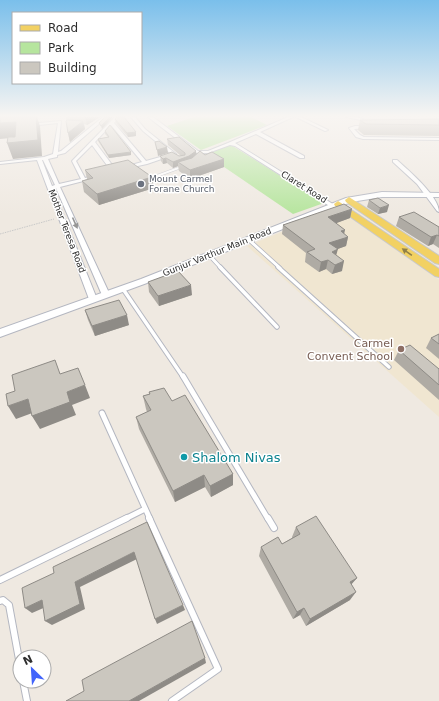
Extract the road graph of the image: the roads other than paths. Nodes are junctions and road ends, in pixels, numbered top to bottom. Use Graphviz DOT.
graph roads {
  1 [pos="56,150"];
  2 [pos="66,150"];
  3 [pos="85,150"];
  4 [pos="98,150"];
  5 [pos="134,150"];
  6 [pos="169,150"];
  7 [pos="194,150"];
  8 [pos="214,150"];
  9 [pos="244,150"];
  10 [pos="289,150"];
  11 [pos="55,156"];
  12 [pos="302,157"];
  13 [pos="42,160"];
  14 [pos="395,161"];
  15 [pos="145,163"];
  16 [pos="0,164"];
  17 [pos="191,164"];
  18 [pos="114,171"];
  19 [pos="154,177"];
  20 [pos="84,180"];
  21 [pos="59,186"];
  22 [pos="50,188"];
  23 [pos="428,195"];
  24 [pos="439,195"];
  25 [pos="349,200"];
  26 [pos="336,205"];
  27 [pos="439,210"];
  28 [pos="249,240"];
  29 [pos="209,255"];
  30 [pos="439,261"];
  31 [pos="439,274"];
  32 [pos="123,289"];
  33 [pos="106,295"];
  34 [pos="94,299"];
  35 [pos="277,327"];
  36 [pos="0,333"];
  37 [pos="389,367"];
  38 [pos="102,413"];
  39 [pos="145,509"];
  40 [pos="274,528"];
  41 [pos="0,580"];
  42 [pos="0,600"];
  43 [pos="17,649"];
  44 [pos="24,689"];
  45 [pos="26,701"];
  46 [pos="172,701"];
  1 -- 11 [label="street"];
  2 -- 11 [label="street"];
  3 -- 20 [label="street"];
  4 -- 18 [label="street"];
  5 -- 15 [label="street"];
  6 -- 15 [label="street"];
  7 -- 8 [label="street"];
  9 -- 26 [label="street, Claret Road"];
  10 -- 12 [label="street"];
  11 -- 13 [label="street"];
  13 -- 16 [label="street"];
  13 -- 21 [label="street, Mother Teresa Road"];
  13 -- 22 [label="street, Mother Teresa Road"];
  14 -- 23 [label="street"];
  15 -- 18 [label="street"];
  17 -- 19 [label="lane"];
  18 -- 20 [label="street"];
  20 -- 21 [label="street"];
  21 -- 22 [label="street"];
  21 -- 33 [label="street, Mother Teresa Road, one-way"];
  22 -- 34 [label="street, Mother Teresa Road"];
  23 -- 24 [label="main road, Gunjur Varthur Main Road"];
  23 -- 25 [label="main road, Gunjur Varthur Main Road"];
  23 -- 27 [label="street"];
  25 -- 26 [label="main road, Gunjur Varthur Main Road"];
  25 -- 30 [label="main road"];
  26 -- 28 [label="main road, Gunjur Varthur Main Road"];
  31 -- 26 [label="main road, one-way"];
  28 -- 29 [label="main road, Gunjur Varthur Main Road"];
  28 -- 37 [label="lane"];
  29 -- 32 [label="main road, Gunjur Varthur Main Road"];
  29 -- 35 [label="lane"];
  32 -- 33 [label="main road, Gunjur Varthur Main Road"];
  32 -- 40 [label="lane"];
  33 -- 34 [label="main road, Gunjur Varthur Main Road"];
  34 -- 36 [label="main road, Gunjur Varthur Main Road"];
  38 -- 39 [label="lane"];
  39 -- 41 [label="lane"];
  39 -- 46 [label="lane"];
  42 -- 43 [label="lane"];
  44 -- 45 [label="lane"];
}
